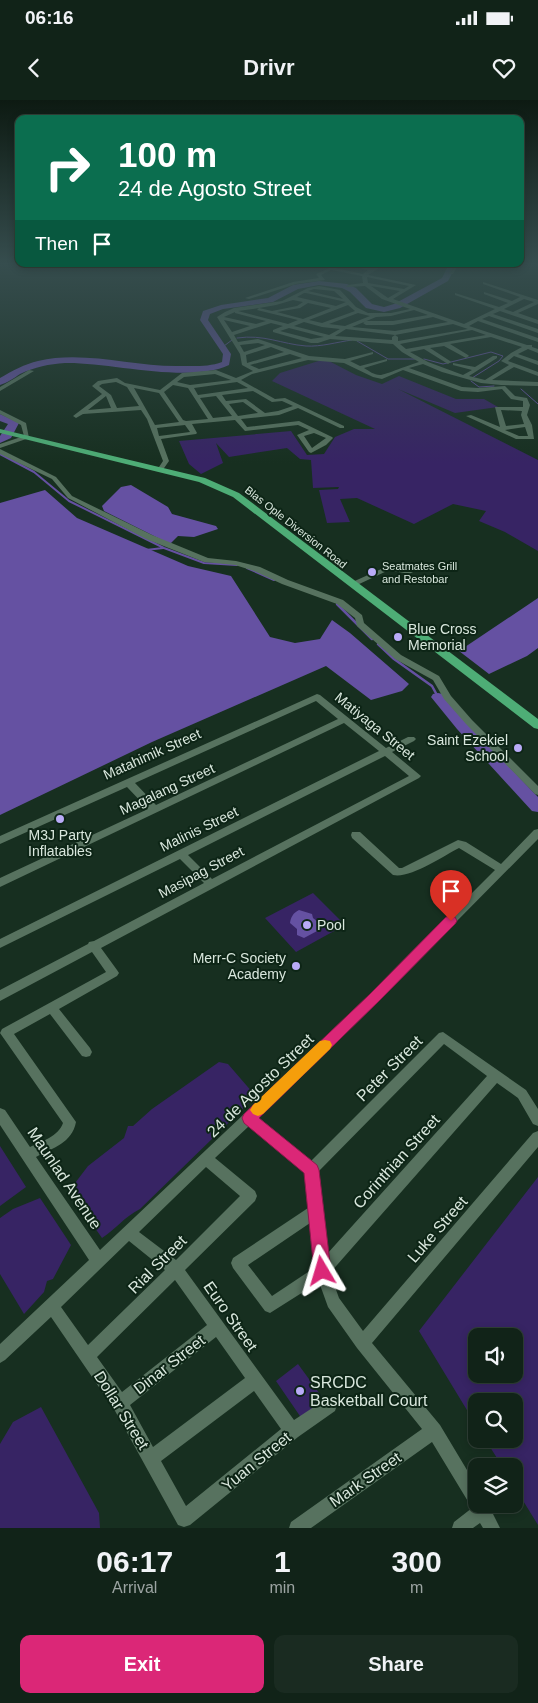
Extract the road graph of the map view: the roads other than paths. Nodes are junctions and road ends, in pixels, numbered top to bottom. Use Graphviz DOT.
graph roads {
  1 [pos="228,330"];
  2 [pos="245,330"];
  3 [pos="280,330"];
  4 [pos="300,330"];
  5 [pos="342,330"];
  6 [pos="351,330"];
  7 [pos="414,330"];
  8 [pos="470,330"];
  9 [pos="476,330"];
  10 [pos="507,330"];
  11 [pos="395,333"];
  12 [pos="231,334"];
  13 [pos="492,335"];
  14 [pos="330,337"];
  15 [pos="538,341"];
  16 [pos="394,342"];
  17 [pos="444,343"];
  18 [pos="237,344"];
  19 [pos="269,346"];
  20 [pos="424,347"];
  21 [pos="528,348"];
  22 [pos="404,351"];
  23 [pos="538,351"];
  24 [pos="289,352"];
  25 [pos="371,353"];
  26 [pos="243,354"];
  27 [pos="513,354"];
  28 [pos="466,356"];
  29 [pos="495,357"];
  30 [pos="308,358"];
  31 [pos="385,360"];
  32 [pos="480,360"];
  33 [pos="345,361"];
  34 [pos="424,362"];
  35 [pos="448,362"];
  36 [pos="489,362"];
  37 [pos="538,363"];
  38 [pos="455,364"];
  39 [pos="514,364"];
  40 [pos="245,365"];
  41 [pos="360,368"];
  42 [pos="403,368"];
  43 [pos="476,369"];
  44 [pos="31,371"];
  45 [pos="258,371"];
  46 [pos="535,373"];
  47 [pos="188,374"];
  48 [pos="464,377"];
  49 [pos="238,380"];
  50 [pos="487,381"];
  51 [pos="516,382"];
  52 [pos="172,383"];
  53 [pos="212,384"];
  54 [pos="537,385"];
  55 [pos="130,386"];
  56 [pos="503,386"];
  57 [pos="190,387"];
  58 [pos="0,389"];
  59 [pos="255,389"];
  60 [pos="161,392"];
  61 [pos="105,394"];
  62 [pos="218,394"];
  63 [pos="196,397"];
  64 [pos="274,401"];
  65 [pos="226,403"];
  66 [pos="252,405"];
  67 [pos="298,406"];
  68 [pos="142,408"];
  69 [pos="524,409"];
  70 [pos="114,410"];
  71 [pos="0,412"];
  72 [pos="82,412"];
  73 [pos="279,413"];
  74 [pos="264,415"];
  75 [pos="76,416"];
  76 [pos="469,416"];
  77 [pos="237,418"];
  78 [pos="212,421"];
  79 [pos="529,421"];
  80 [pos="185,423"];
  81 [pos="299,423"];
  82 [pos="152,427"];
  83 [pos="342,427"];
  84 [pos="500,428"];
  85 [pos="316,430"];
  86 [pos="4,432"];
  87 [pos="26,437"];
  88 [pos="156,438"];
  89 [pos="0,446"];
  90 [pos="0,451"];
  91 [pos="160,470"];
  92 [pos="409,572"];
  93 [pos="352,584"];
  94 [pos="317,697"];
  95 [pos="345,719"];
  96 [pos="538,725"];
  97 [pos="411,739"];
  98 [pos="386,752"];
  99 [pos="416,776"];
  100 [pos="128,782"];
  101 [pos="538,792"];
  102 [pos="155,810"];
  103 [pos="538,833"];
  104 [pos="356,835"];
  105 [pos="0,840"];
  106 [pos="181,854"];
  107 [pos="501,869"];
  108 [pos="1,881"];
  109 [pos="210,884"];
  110 [pos="0,944"];
  111 [pos="93,945"];
  112 [pos="0,996"];
  113 [pos="51,1007"];
  114 [pos="3,1029"];
  115 [pos="86,1052"];
  116 [pos="496,1075"];
  117 [pos="0,1114"];
  118 [pos="249,1118"];
  119 [pos="538,1120"];
  120 [pos="538,1137"];
  121 [pos="29,1154"];
  122 [pos="206,1159"];
  123 [pos="311,1170"];
  124 [pos="315,1211"];
  125 [pos="130,1233"];
  126 [pos="99,1262"];
  127 [pos="176,1269"];
  128 [pos="322,1271"];
  129 [pos="52,1306"];
  130 [pos="218,1326"];
  131 [pos="362,1343"];
  132 [pos="0,1355"];
  133 [pos="88,1356"];
  134 [pos="255,1380"];
  135 [pos="120,1403"];
  136 [pos="329,1405"];
  137 [pos="292,1431"];
  138 [pos="434,1431"];
  139 [pos="152,1458"];
  140 [pos="468,1487"];
  141 [pos="472,1513"];
  142 [pos="484,1513"];
  143 [pos="184,1519"];
  144 [pos="296,1528"];
  145 [pos="460,1528"];
  146 [pos="492,1528"];
  1 -- 12 [label="street"];
  2 -- 12 [label="street"];
  3 -- 14 [label="street"];
  4 -- 14 [label="street"];
  5 -- 14 [label="street"];
  6 -- 11 [label="street"];
  7 -- 11 [label="street"];
  8 -- 16 [label="street"];
  9 -- 13 [label="street"];
  10 -- 15 [label="street"];
  11 -- 16 [label="street"];
  12 -- 18 [label="street"];
  13 -- 17 [label="street"];
  13 -- 21 [label="street"];
  14 -- 16 [label="street"];
  15 -- 21 [label="street"];
  16 -- 22 [label="street"];
  17 -- 20 [label="street"];
  17 -- 28 [label="street"];
  18 -- 19 [label="street"];
  18 -- 26 [label="street"];
  19 -- 24 [label="street"];
  19 -- 26 [label="street"];
  20 -- 22 [label="street"];
  20 -- 35 [label="street"];
  21 -- 23 [label="street"];
  21 -- 27 [label="street"];
  22 -- 34 [label="street"];
  24 -- 30 [label="street"];
  24 -- 40 [label="street"];
  25 -- 33 [label="street"];
  26 -- 40 [label="street"];
  27 -- 37 [label="street"];
  27 -- 39 [label="street"];
  29 -- 36 [label="street"];
  30 -- 33 [label="street"];
  30 -- 45 [label="street"];
  31 -- 41 [label="street"];
  32 -- 36 [label="street"];
  33 -- 41 [label="street"];
  34 -- 42 [label="street"];
  34 -- 48 [label="street"];
  36 -- 43 [label="street"];
  38 -- 43 [label="street"];
  39 -- 46 [label="street"];
  39 -- 50 [label="street"];
  40 -- 45 [label="street"];
  41 -- 42 [label="street"];
  42 -- 56 [label="street"];
  43 -- 48 [label="street"];
  44 -- 58 [label="street"];
  45 -- 49 [label="street"];
  46 -- 51 [label="street"];
  47 -- 49 [label="street"];
  47 -- 52 [label="street"];
  47 -- 53 [label="street"];
  48 -- 50 [label="street"];
  49 -- 53 [label="street"];
  49 -- 59 [label="street"];
  50 -- 56 [label="street"];
  52 -- 57 [label="street"];
  52 -- 60 [label="street"];
  53 -- 57 [label="street"];
  54 -- 56 [label="street"];
  55 -- 60 [label="street"];
  55 -- 61 [label="street"];
  55 -- 68 [label="street"];
  56 -- 69 [label="street"];
  57 -- 63 [label="street"];
  59 -- 62 [label="street"];
  59 -- 64 [label="street"];
  60 -- 80 [label="street"];
  61 -- 70 [label="street"];
  61 -- 72 [label="street"];
  62 -- 63 [label="street"];
  62 -- 65 [label="street"];
  63 -- 78 [label="street"];
  64 -- 66 [label="street"];
  64 -- 67 [label="street"];
  65 -- 66 [label="street"];
  65 -- 77 [label="street"];
  66 -- 74 [label="street"];
  67 -- 73 [label="street"];
  67 -- 83 [label="street"];
  68 -- 70 [label="street"];
  68 -- 82 [label="street"];
  69 -- 79 [label="street"];
  69 -- 84 [label="street"];
  70 -- 72 [label="street"];
  71 -- 87 [label="street"];
  72 -- 75 [label="street"];
  73 -- 74 [label="street"];
  73 -- 81 [label="street"];
  74 -- 77 [label="street"];
  76 -- 84 [label="street"];
  77 -- 78 [label="street"];
  77 -- 81 [label="street"];
  78 -- 80 [label="street"];
  79 -- 84 [label="street"];
  79 -- 84 [label="street"];
  80 -- 82 [label="street"];
  80 -- 88 [label="street"];
  81 -- 85 [label="street"];
  82 -- 88 [label="street"];
  86 -- 87 [label="main road, Blas Ople Diversion Road"];
  87 -- 89 [label="street"];
  87 -- 91 [label="main road, Blas Ople Diversion Road"];
  88 -- 91 [label="street"];
  90 -- 101 [label="street"];
  91 -- 93 [label="main road, Blas Ople Diversion Road"];
  92 -- 93 [label="street"];
  93 -- 96 [label="main road, Blas Ople Diversion Road"];
  94 -- 95 [label="street, Matiyaga Street"];
  94 -- 100 [label="street, Matahimik Street"];
  95 -- 98 [label="street, Matiyaga Street"];
  95 -- 102 [label="street, Magalang Street"];
  97 -- 98 [label="street, Malinis Street"];
  98 -- 99 [label="street, Matiyaga Street"];
  98 -- 106 [label="street, Malinis Street"];
  99 -- 109 [label="street, Masipag Street"];
  100 -- 102 [label="street"];
  100 -- 105 [label="street, Matahimik Street"];
  102 -- 108 [label="street, Magalang Street"];
  103 -- 107 [label="street, 24 de Agosto Street"];
  104 -- 107 [label="street"];
  106 -- 109 [label="street"];
  106 -- 110 [label="street, Malinis Street"];
  107 -- 118 [label="street, 24 de Agosto Street"];
  109 -- 111 [label="street, Masipag Street"];
  111 -- 112 [label="street, Masipag Street"];
  111 -- 113 [label="street"];
  113 -- 114 [label="street"];
  113 -- 115 [label="street"];
  114 -- 121 [label="street"];
  116 -- 119 [label="street, Peter Street"];
  116 -- 123 [label="street, Peter Street"];
  116 -- 128 [label="street, Corinthian Street"];
  117 -- 121 [label="street, Maunlad Avenue"];
  118 -- 122 [label="street, 24 de Agosto Street"];
  118 -- 123 [label="street"];
  120 -- 131 [label="street, Luke Street"];
  121 -- 126 [label="street, Maunlad Avenue"];
  122 -- 125 [label="street, 24 de Agosto Street"];
  122 -- 127 [label="street, Rial Street"];
  123 -- 124 [label="street"];
  124 -- 128 [label="street"];
  124 -- 128 [label="street, Corinthian Street"];
  125 -- 126 [label="street, 24 de Agosto Street"];
  125 -- 127 [label="street, Euro Street"];
  126 -- 129 [label="street, 24 de Agosto Street"];
  127 -- 130 [label="street, Euro Street"];
  127 -- 133 [label="street, Rial Street"];
  128 -- 131 [label="street"];
  129 -- 132 [label="street, 24 de Agosto Street"];
  129 -- 133 [label="street, Dollar Street"];
  130 -- 134 [label="street, Euro Street"];
  130 -- 135 [label="street, Dinar Street"];
  131 -- 138 [label="street"];
  133 -- 135 [label="street, Dollar Street"];
  134 -- 137 [label="street, Euro Street"];
  134 -- 139 [label="street"];
  135 -- 139 [label="street, Dollar Street"];
  136 -- 137 [label="street, Yuan Street"];
  137 -- 143 [label="street, Yuan Street"];
  138 -- 140 [label="street"];
  138 -- 144 [label="street, Mark Street"];
  139 -- 143 [label="street, Dollar Street"];
  141 -- 145 [label="street"];
  142 -- 146 [label="street"];
}
